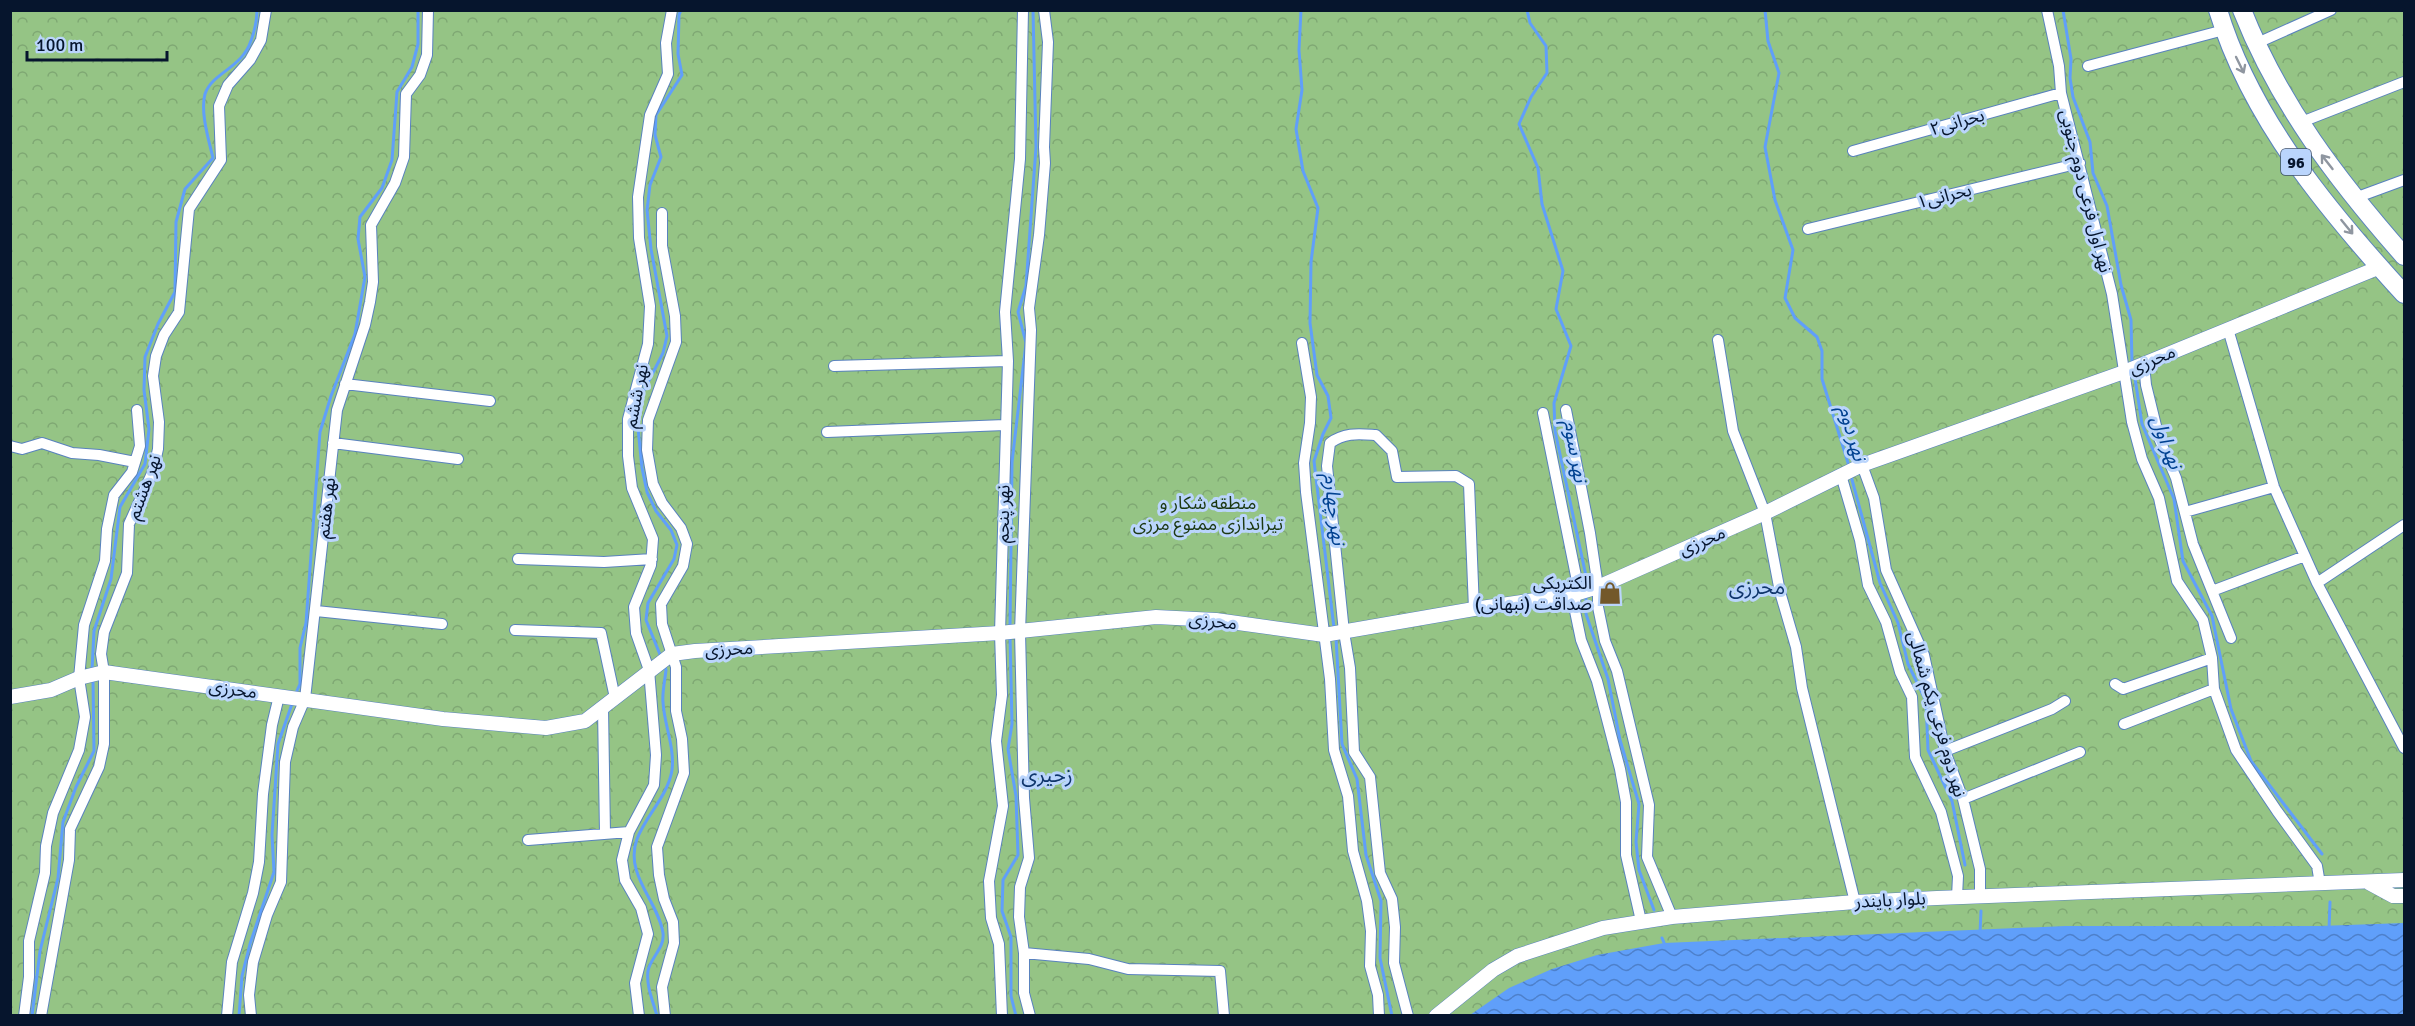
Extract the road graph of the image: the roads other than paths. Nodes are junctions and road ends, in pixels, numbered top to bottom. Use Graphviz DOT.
graph roads {
  1 [pos="266,10"];
  2 [pos="428,10"];
  3 [pos="672,10"];
  4 [pos="1023,10"];
  5 [pos="1044,10"];
  6 [pos="2047,10"];
  7 [pos="2218,10"];
  8 [pos="2242,10"];
  9 [pos="2331,10"];
  10 [pos="2224,30"];
  11 [pos="2255,44"];
  12 [pos="2088,66"];
  13 [pos="2404,82"];
  14 [pos="2061,93"];
  15 [pos="2299,123"];
  16 [pos="1853,151"];
  17 [pos="2080,163"];
  18 [pos="2404,180"];
  19 [pos="2355,198"];
  20 [pos="662,213"];
  21 [pos="1808,229"];
  22 [pos="2402,253"];
  23 [pos="2379,267"];
  24 [pos="2404,294"];
  25 [pos="2228,329"];
  26 [pos="1718,340"];
  27 [pos="1302,344"];
  28 [pos="1008,361"];
  29 [pos="834,366"];
  30 [pos="2134,368"];
  31 [pos="345,384"];
  32 [pos="490,401"];
  33 [pos="137,410"];
  34 [pos="1566,410"];
  35 [pos="1543,413"];
  36 [pos="1005,425"];
  37 [pos="827,432"];
  38 [pos="333,443"];
  39 [pos="10,446"];
  40 [pos="458,459"];
  41 [pos="135,462"];
  42 [pos="1851,470"];
  43 [pos="2274,487"];
  44 [pos="2185,512"];
  45 [pos="1765,513"];
  46 [pos="2404,525"];
  47 [pos="2305,556"];
  48 [pos="518,559"];
  49 [pos="652,559"];
  50 [pos="2317,583"];
  51 [pos="1586,590"];
  52 [pos="2211,591"];
  53 [pos="1474,609"];
  54 [pos="316,611"];
  55 [pos="442,624"];
  56 [pos="515,630"];
  57 [pos="1009,633"];
  58 [pos="1334,634"];
  59 [pos="2231,638"];
  60 [pos="2212,658"];
  61 [pos="661,662"];
  62 [pos="92,675"];
  63 [pos="2115,684"];
  64 [pos="2214,689"];
  65 [pos="10,697"];
  66 [pos="293,698"];
  67 [pos="615,698"];
  68 [pos="2065,701"];
  69 [pos="603,708"];
  70 [pos="2124,724"];
  71 [pos="2404,748"];
  72 [pos="1945,751"];
  73 [pos="2080,752"];
  74 [pos="1963,799"];
  75 [pos="629,832"];
  76 [pos="605,834"];
  77 [pos="528,840"];
  78 [pos="2404,880"];
  79 [pos="2320,884"];
  80 [pos="2369,884"];
  81 [pos="2404,896"];
  82 [pos="1958,897"];
  83 [pos="1980,897"];
  84 [pos="1855,902"];
  85 [pos="1672,917"];
  86 [pos="1641,921"];
  87 [pos="1024,953"];
  88 [pos="24,1016"];
  89 [pos="41,1016"];
  90 [pos="227,1016"];
  91 [pos="251,1016"];
  92 [pos="639,1016"];
  93 [pos="666,1016"];
  94 [pos="1002,1016"];
  95 [pos="1030,1016"];
  96 [pos="1224,1016"];
  97 [pos="1379,1016"];
  98 [pos="1408,1016"];
  99 [pos="1436,1016"];
  1 -- 62 [label="street, نهر هشتم"];
  2 -- 31 [label="street, نهر هفتم"];
  3 -- 49 [label="street, نهر ششم"];
  4 -- 28 [label="street, نهر پنجم"];
  5 -- 57 [label="street, نهر پنجم"];
  6 -- 14 [label="street, نهر اول فرعی دوم جنوبی"];
  7 -- 10 [label="main road, 96"];
  8 -- 11 [label="main road, 96"];
  9 -- 11 [label="street"];
  10 -- 12 [label="street"];
  10 -- 23 [label="main road, 96, one-way"];
  11 -- 15 [label="main road, 96"];
  13 -- 15 [label="street"];
  14 -- 16 [label="street, بحرانی۲"];
  14 -- 17 [label="street, نهر اول فرعی دوم جنوبی"];
  19 -- 15 [label="main road, 96, one-way"];
  17 -- 21 [label="street, بحرانی۱"];
  17 -- 30 [label="street, نهر اول فرعی دوم جنوبی"];
  18 -- 19 [label="street"];
  19 -- 22 [label="main road, 96"];
  20 -- 61 [label="street"];
  22 -- 23 [label="main road"];
  23 -- 24 [label="main road, 96"];
  23 -- 25 [label="street, محرزی"];
  25 -- 30 [label="street, محرزی"];
  25 -- 43 [label="street"];
  26 -- 45 [label="street"];
  27 -- 58 [label="street"];
  28 -- 29 [label="street"];
  28 -- 36 [label="street, نهر پنجم"];
  30 -- 42 [label="street, محرزی"];
  30 -- 44 [label="street"];
  30 -- 60 [label="street"];
  31 -- 32 [label="street"];
  31 -- 38 [label="street, نهر هفتم"];
  33 -- 41 [label="street"];
  34 -- 51 [label="street"];
  35 -- 51 [label="street"];
  36 -- 37 [label="street"];
  36 -- 57 [label="street, نهر پنجم"];
  38 -- 40 [label="street"];
  38 -- 54 [label="street, نهر هفتم"];
  39 -- 41 [label="street"];
  41 -- 62 [label="street"];
  42 -- 45 [label="street, محرزی"];
  42 -- 72 [label="street, نهر دوم فرعی یکم شمالی"];
  42 -- 82 [label="street"];
  43 -- 44 [label="street"];
  43 -- 47 [label="street"];
  44 -- 52 [label="street"];
  45 -- 51 [label="street, محرزی"];
  45 -- 84 [label="street"];
  46 -- 50 [label="street"];
  47 -- 50 [label="street"];
  47 -- 52 [label="street"];
  48 -- 49 [label="street"];
  49 -- 61 [label="street, نهر ششم"];
  50 -- 71 [label="street"];
  51 -- 53 [label="street, محرزی"];
  51 -- 85 [label="street"];
  51 -- 86 [label="street"];
  52 -- 59 [label="street"];
  53 -- 58 [label="street, محرزی"];
  53 -- 58 [label="street"];
  54 -- 55 [label="street"];
  54 -- 66 [label="street, نهر هفتم"];
  56 -- 67 [label="street"];
  57 -- 58 [label="street, محرزی"];
  57 -- 61 [label="street, محرزی"];
  57 -- 87 [label="street, نهر پنجم"];
  57 -- 94 [label="street, نهر پنجم"];
  58 -- 97 [label="street"];
  58 -- 98 [label="street"];
  60 -- 63 [label="street"];
  60 -- 64 [label="street"];
  61 -- 67 [label="street, محرزی"];
  61 -- 75 [label="street, نهر ششم"];
  61 -- 93 [label="street"];
  62 -- 65 [label="street"];
  62 -- 66 [label="street, محرزی"];
  62 -- 88 [label="street"];
  62 -- 89 [label="street, نهر هشتم"];
  64 -- 70 [label="street"];
  64 -- 79 [label="street"];
  66 -- 69 [label="street, محرزی"];
  66 -- 90 [label="street"];
  66 -- 91 [label="street, نهر هفتم"];
  67 -- 69 [label="street, محرزی"];
  68 -- 72 [label="street"];
  69 -- 76 [label="street"];
  72 -- 74 [label="street, نهر دوم فرعی یکم شمالی"];
  73 -- 74 [label="street"];
  74 -- 83 [label="street, نهر دوم فرعی یکم شمالی"];
  75 -- 76 [label="street"];
  75 -- 92 [label="street, نهر ششم"];
  76 -- 77 [label="street"];
  78 -- 80 [label="street, بلوار بایندر"];
  79 -- 80 [label="street, بلوار بایندر"];
  79 -- 83 [label="street, بلوار بایندر"];
  80 -- 81 [label="street, بلوار بایندر"];
  82 -- 83 [label="street, بلوار بایندر"];
  82 -- 84 [label="street, بلوار بایندر"];
  84 -- 85 [label="street, بلوار بایندر"];
  85 -- 86 [label="street, بلوار بایندر"];
  86 -- 99 [label="street, بلوار بایندر"];
  87 -- 95 [label="street, نهر پنجم"];
  87 -- 96 [label="street"];
}
